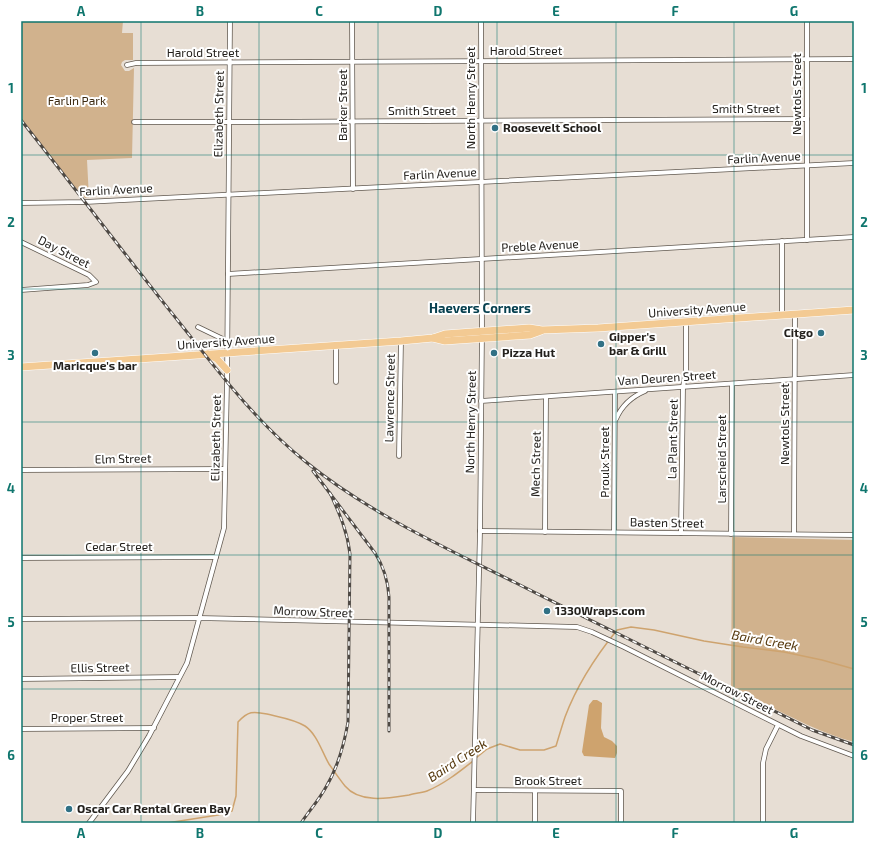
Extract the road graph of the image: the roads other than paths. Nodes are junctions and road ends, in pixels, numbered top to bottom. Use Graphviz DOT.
graph roads {
  1 [pos="230,21"];
  2 [pos="352,21"];
  3 [pos="481,21"];
  4 [pos="807,21"];
  5 [pos="807,59"];
  6 [pos="854,59"];
  7 [pos="352,62"];
  8 [pos="481,62"];
  9 [pos="230,63"];
  10 [pos="127,65"];
  11 [pos="807,119"];
  12 [pos="481,121"];
  13 [pos="134,122"];
  14 [pos="229,122"];
  15 [pos="353,122"];
  16 [pos="854,163"];
  17 [pos="807,166"];
  18 [pos="481,182"];
  19 [pos="353,189"];
  20 [pos="228,195"];
  21 [pos="21,204"];
  22 [pos="854,237"];
  23 [pos="807,240"];
  24 [pos="782,241"];
  25 [pos="21,242"];
  26 [pos="481,259"];
  27 [pos="228,274"];
  28 [pos="21,290"];
  29 [pos="854,310"];
  30 [pos="794,314"];
  31 [pos="782,315"];
  32 [pos="686,322"];
  33 [pos="198,327"];
  34 [pos="482,335"];
  35 [pos="227,341"];
  36 [pos="400,341"];
  37 [pos="336,345"];
  38 [pos="227,353"];
  39 [pos="208,354"];
  40 [pos="21,368"];
  41 [pos="227,370"];
  42 [pos="854,375"];
  43 [pos="795,380"];
  44 [pos="336,382"];
  45 [pos="732,384"];
  46 [pos="683,387"];
  47 [pos="650,390"];
  48 [pos="615,392"];
  49 [pos="546,397"];
  50 [pos="481,402"];
  51 [pos="615,425"];
  52 [pos="399,456"];
  53 [pos="225,469"];
  54 [pos="21,470"];
  55 [pos="480,531"];
  56 [pos="545,532"];
  57 [pos="614,532"];
  58 [pos="681,533"];
  59 [pos="731,534"];
  60 [pos="794,534"];
  61 [pos="854,535"];
  62 [pos="216,556"];
  63 [pos="21,558"];
  64 [pos="199,618"];
  65 [pos="21,619"];
  66 [pos="478,625"];
  67 [pos="179,677"];
  68 [pos="21,678"];
  69 [pos="778,725"];
  70 [pos="154,728"];
  71 [pos="21,729"];
  72 [pos="854,756"];
  73 [pos="474,790"];
  74 [pos="535,790"];
  75 [pos="89,823"];
  76 [pos="473,823"];
  77 [pos="535,823"];
  78 [pos="621,823"];
  79 [pos="763,823"];
  1 -- 9 [label="street, Elizabeth Street"];
  2 -- 7 [label="street, Barker Street"];
  3 -- 8 [label="street, North Henry Street"];
  4 -- 5 [label="street, Newtols Street"];
  5 -- 6 [label="street, Harold Street"];
  5 -- 8 [label="street, Harold Street"];
  5 -- 11 [label="street, Newtols Street"];
  7 -- 8 [label="street, Harold Street"];
  7 -- 9 [label="street, Harold Street"];
  7 -- 15 [label="street, Barker Street"];
  8 -- 12 [label="street, North Henry Street"];
  9 -- 10 [label="street, Harold Street"];
  9 -- 14 [label="street, Elizabeth Street"];
  11 -- 12 [label="street, Smith Street"];
  11 -- 17 [label="street, Newtols Street"];
  12 -- 15 [label="street, Smith Street"];
  12 -- 18 [label="street, North Henry Street"];
  13 -- 14 [label="street, Smith Street"];
  14 -- 15 [label="street, Smith Street"];
  14 -- 20 [label="street, Elizabeth Street"];
  15 -- 19 [label="street, Barker Street"];
  16 -- 17 [label="street, Farlin Avenue"];
  17 -- 18 [label="street, Farlin Avenue"];
  17 -- 23 [label="street, Newtols Street"];
  18 -- 19 [label="street, Farlin Avenue"];
  18 -- 26 [label="street, North Henry Street"];
  19 -- 20 [label="street, Farlin Avenue"];
  20 -- 21 [label="street, Farlin Avenue"];
  20 -- 27 [label="street, Elizabeth Street"];
  22 -- 23 [label="street, Preble Avenue"];
  23 -- 24 [label="street, Preble Avenue"];
  24 -- 26 [label="street, Preble Avenue"];
  24 -- 31 [label="street"];
  25 -- 28 [label="street, Day Street"];
  26 -- 27 [label="street, Preble Avenue"];
  26 -- 34 [label="street, North Henry Street"];
  27 -- 35 [label="street, Elizabeth Street"];
  29 -- 30 [label="main road, University Avenue"];
  30 -- 31 [label="main road, University Avenue"];
  30 -- 43 [label="street, Newtols Street"];
  31 -- 32 [label="main road, University Avenue"];
  32 -- 34 [label="main road, University Avenue"];
  32 -- 46 [label="street, La Plant Street"];
  33 -- 35 [label="street"];
  34 -- 36 [label="main road, University Avenue"];
  34 -- 50 [label="street, North Henry Street"];
  35 -- 38 [label="street, Elizabeth Street"];
  36 -- 37 [label="main road, University Avenue"];
  36 -- 52 [label="street, Lawrence Street"];
  37 -- 38 [label="main road, University Avenue"];
  37 -- 44 [label="street"];
  38 -- 39 [label="main road, University Avenue"];
  38 -- 41 [label="street, Elizabeth Street"];
  39 -- 40 [label="main road, University Avenue"];
  39 -- 41 [label="main road"];
  41 -- 53 [label="street, Elizabeth Street"];
  42 -- 43 [label="street, Van Deuren Street"];
  43 -- 45 [label="street, Van Deuren Street"];
  43 -- 60 [label="street, Newtols Street"];
  45 -- 46 [label="street, Van Deuren Street"];
  45 -- 59 [label="street, Larscheid Street"];
  46 -- 47 [label="street, Van Deuren Street"];
  46 -- 58 [label="street, La Plant Street"];
  47 -- 48 [label="street, Van Deuren Street"];
  47 -- 51 [label="street"];
  48 -- 49 [label="street, Van Deuren Street"];
  48 -- 51 [label="street, Proulx Street"];
  49 -- 50 [label="street, Van Deuren Street"];
  49 -- 56 [label="street, Mech Street"];
  50 -- 55 [label="street, North Henry Street"];
  51 -- 57 [label="street, Proulx Street"];
  53 -- 54 [label="street, Elm Street"];
  53 -- 62 [label="street, Elizabeth Street"];
  55 -- 56 [label="street, Basten Street"];
  55 -- 66 [label="street, North Henry Street"];
  56 -- 57 [label="street, Basten Street"];
  57 -- 58 [label="street, Basten Street"];
  58 -- 59 [label="street, Basten Street"];
  59 -- 60 [label="street, Basten Street"];
  60 -- 61 [label="street, Basten Street"];
  62 -- 63 [label="street, Cedar Street"];
  62 -- 64 [label="street, Elizabeth Street"];
  64 -- 65 [label="street, Morrow Street"];
  64 -- 66 [label="street, Morrow Street"];
  64 -- 67 [label="street, Elizabeth Street"];
  66 -- 69 [label="street, Morrow Street"];
  66 -- 73 [label="street, North Henry Street"];
  67 -- 68 [label="street, Ellis Street"];
  67 -- 70 [label="street, Elizabeth Street"];
  69 -- 72 [label="street, Morrow Street"];
  69 -- 79 [label="street"];
  70 -- 71 [label="street, Proper Street"];
  70 -- 75 [label="street, Elizabeth Street"];
  73 -- 74 [label="street, Brook Street"];
  73 -- 76 [label="street, North Henry Street"];
  74 -- 77 [label="street"];
  74 -- 78 [label="street, Brook Street"];
}
